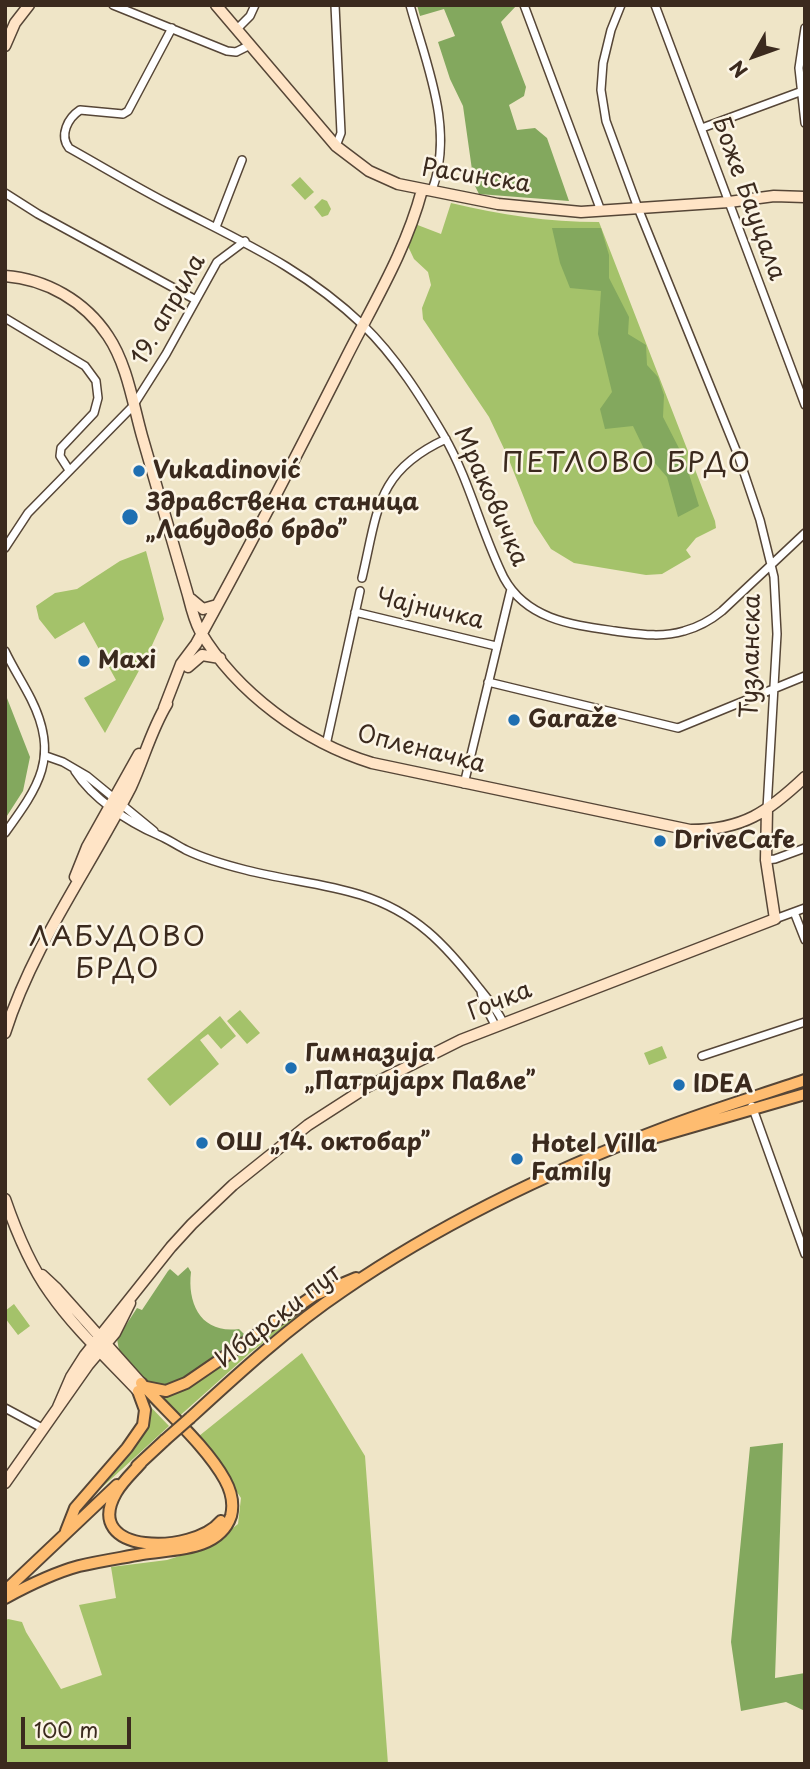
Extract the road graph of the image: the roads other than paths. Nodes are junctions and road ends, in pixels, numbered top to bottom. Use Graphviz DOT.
graph roads {
  1 [pos="29,5"];
  2 [pos="113,5"];
  3 [pos="216,5"];
  4 [pos="255,5"];
  5 [pos="335,5"];
  6 [pos="410,5"];
  7 [pos="524,5"];
  8 [pos="621,5"];
  9 [pos="655,5"];
  10 [pos="172,28"];
  11 [pos="805,28"];
  12 [pos="237,29"];
  13 [pos="250,45"];
  14 [pos="5,46"];
  15 [pos="803,91"];
  16 [pos="805,123"];
  17 [pos="702,128"];
  18 [pos="336,146"];
  19 [pos="242,160"];
  20 [pos="427,190"];
  21 [pos="5,193"];
  22 [pos="805,197"];
  23 [pos="729,202"];
  24 [pos="638,208"];
  25 [pos="601,211"];
  26 [pos="216,227"];
  27 [pos="245,241"];
  28 [pos="5,276"];
  29 [pos="196,300"];
  30 [pos="5,318"];
  31 [pos="363,325"];
  32 [pos="805,405"];
  33 [pos="133,406"];
  34 [pos="446,439"];
  35 [pos="69,470"];
  36 [pos="805,533"];
  37 [pos="5,548"];
  38 [pos="771,564"];
  39 [pos="362,578"];
  40 [pos="511,589"];
  41 [pos="360,592"];
  42 [pos="188,595"];
  43 [pos="216,605"];
  44 [pos="355,612"];
  45 [pos="202,633"];
  46 [pos="196,644"];
  47 [pos="496,646"];
  48 [pos="5,651"];
  49 [pos="221,659"];
  50 [pos="188,667"];
  51 [pos="805,676"];
  52 [pos="488,682"];
  53 [pos="774,688"];
  54 [pos="164,708"];
  55 [pos="326,745"];
  56 [pos="46,756"];
  57 [pos="805,777"];
  58 [pos="464,783"];
  59 [pos="115,805"];
  60 [pos="767,809"];
  61 [pos="5,833"];
  62 [pos="805,848"];
  63 [pos="766,860"];
  64 [pos="805,908"];
  65 [pos="794,912"];
  66 [pos="775,919"];
  67 [pos="805,940"];
  68 [pos="805,1022"];
  69 [pos="499,1024"];
  70 [pos="5,1033"];
  71 [pos="702,1056"];
  72 [pos="805,1080"];
  73 [pos="805,1094"];
  74 [pos="751,1104"];
  75 [pos="5,1199"];
  76 [pos="805,1254"];
  77 [pos="368,1274"];
  78 [pos="100,1344"];
  79 [pos="139,1387"];
  80 [pos="5,1408"];
  81 [pos="44,1429"];
  82 [pos="141,1463"];
  83 [pos="5,1483"];
  84 [pos="66,1532"];
  85 [pos="5,1591"];
  86 [pos="5,1598"];
  1 -- 14 [label="street"];
  2 -- 10 [label="street"];
  3 -- 12 [label="street, Расинска"];
  4 -- 12 [label="street"];
  5 -- 18 [label="street"];
  6 -- 20 [label="street"];
  7 -- 25 [label="street"];
  8 -- 24 [label="street, Тузланска"];
  9 -- 17 [label="street, Боже Бауцала"];
  10 -- 13 [label="street"];
  10 -- 26 [label="street, Мраковичка"];
  11 -- 15 [label="street"];
  12 -- 13 [label="street, Расинска"];
  13 -- 18 [label="street, Расинска"];
  15 -- 16 [label="street"];
  15 -- 17 [label="street"];
  17 -- 23 [label="street, Боже Бауцала"];
  18 -- 20 [label="street, Расинска"];
  19 -- 26 [label="street"];
  20 -- 25 [label="street, Расинска"];
  20 -- 31 [label="street"];
  21 -- 29 [label="street"];
  22 -- 23 [label="street, Расинска"];
  23 -- 24 [label="street, Расинска"];
  23 -- 32 [label="street, Боже Бауцала"];
  24 -- 25 [label="street, Расинска"];
  24 -- 38 [label="street, Тузланска"];
  26 -- 27 [label="street, Мраковичка"];
  27 -- 29 [label="street, 19. априла"];
  27 -- 31 [label="street, Мраковичка"];
  28 -- 33 [label="street, Опленачка"];
  29 -- 33 [label="street, 19. априла"];
  30 -- 35 [label="street"];
  31 -- 34 [label="street, Мраковичка"];
  31 -- 43 [label="street"];
  33 -- 35 [label="street, 19. априла"];
  33 -- 42 [label="street, Опленачка"];
  34 -- 39 [label="street, Чајничка"];
  34 -- 40 [label="street, Мраковичка"];
  35 -- 37 [label="street, 19. априла"];
  36 -- 38 [label="street, Мраковичка"];
  38 -- 40 [label="street, Мраковичка"];
  38 -- 53 [label="street, Тузланска"];
  40 -- 47 [label="street"];
  41 -- 44 [label="street, Чајничка"];
  42 -- 43 [label="street"];
  42 -- 45 [label="street, Опленачка"];
  43 -- 45 [label="street"];
  44 -- 47 [label="street, Чајничка"];
  44 -- 55 [label="street, Чајничка"];
  45 -- 46 [label="street"];
  45 -- 49 [label="street, Опленачка"];
  46 -- 50 [label="street"];
  46 -- 54 [label="street"];
  47 -- 52 [label="street"];
  48 -- 56 [label="street"];
  49 -- 50 [label="street"];
  49 -- 55 [label="street, Опленачка"];
  50 -- 54 [label="street"];
  51 -- 53 [label="street"];
  52 -- 53 [label="street"];
  52 -- 58 [label="street"];
  53 -- 60 [label="street, Тузланска"];
  54 -- 59 [label="street"];
  55 -- 58 [label="street, Опленачка"];
  56 -- 59 [label="street"];
  56 -- 61 [label="street"];
  57 -- 60 [label="street, Опленачка"];
  58 -- 60 [label="street, Опленачка"];
  59 -- 69 [label="street"];
  59 -- 70 [label="street"];
  60 -- 63 [label="street, Тузланска"];
  62 -- 63 [label="street"];
  63 -- 66 [label="street, Тузланска"];
  64 -- 65 [label="street, Гочка"];
  65 -- 66 [label="street, Гочка"];
  65 -- 67 [label="street"];
  66 -- 69 [label="street, Гочка"];
  68 -- 71 [label="street"];
  69 -- 78 [label="street, Гочка"];
  72 -- 74 [label="main road, Ибарски пут"];
  73 -- 74 [label="main road, Ибарски пут"];
  74 -- 76 [label="street"];
  74 -- 77 [label="main road, Ибарски пут"];
  75 -- 78 [label="street"];
  77 -- 79 [label="main road"];
  77 -- 82 [label="main road, Ибарски пут, bridge"];
  78 -- 79 [label="street"];
  78 -- 81 [label="street, Гочка"];
  79 -- 82 [label="main road"];
  79 -- 84 [label="main road"];
  79 -- 86 [label="main road"];
  80 -- 81 [label="street"];
  81 -- 83 [label="street, Гочка"];
  82 -- 84 [label="main road, Ибарски пут"];
  84 -- 85 [label="main road, Ибарски пут"];
}
